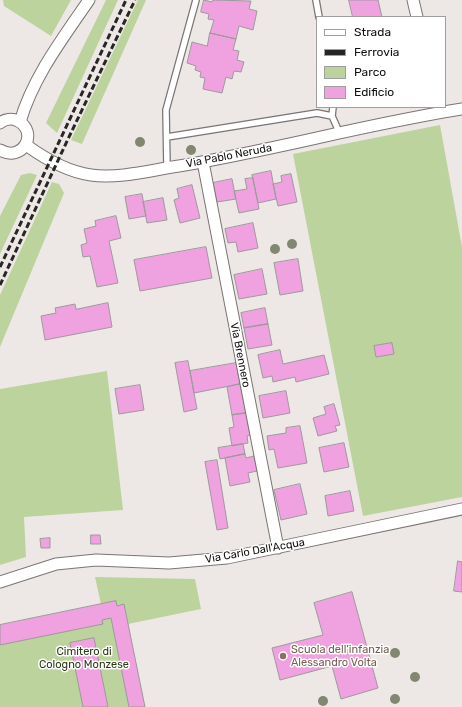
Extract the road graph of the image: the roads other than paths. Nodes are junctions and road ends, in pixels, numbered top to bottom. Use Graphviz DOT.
graph roads {
  1 [pos="90,0"];
  2 [pos="196,0"];
  3 [pos="316,0"];
  4 [pos="413,0"];
  5 [pos="319,16"];
  6 [pos="417,16"];
  7 [pos="333,108"];
  8 [pos="462,109"];
  9 [pos="435,110"];
  10 [pos="332,116"];
  11 [pos="20,122"];
  12 [pos="0,123"];
  13 [pos="341,134"];
  14 [pos="167,137"];
  15 [pos="26,144"];
  16 [pos="0,151"];
  17 [pos="203,162"];
  18 [pos="167,168"];
  19 [pos="462,509"];
  20 [pos="278,548"];
  21 [pos="0,582"];
  1 -- 11 [label="street"];
  2 -- 14 [label="lane"];
  3 -- 5 [label="lane"];
  4 -- 6 [label="street"];
  7 -- 10 [label="lane"];
  8 -- 9 [label="street, Via Pablo Neruda"];
  9 -- 13 [label="street, Via Pablo Neruda"];
  10 -- 13 [label="lane"];
  10 -- 14 [label="lane"];
  11 -- 12 [label="street"];
  11 -- 15 [label="street"];
  13 -- 17 [label="street, Via Pablo Neruda"];
  14 -- 18 [label="lane"];
  15 -- 16 [label="street"];
  15 -- 18 [label="street, Via Pablo Neruda"];
  17 -- 18 [label="street, Via Pablo Neruda"];
  17 -- 20 [label="street, Via Brennero"];
  19 -- 20 [label="street, Via Carlo Dall'Acqua"];
  20 -- 21 [label="street, Via Carlo Dall'Acqua"];
}
